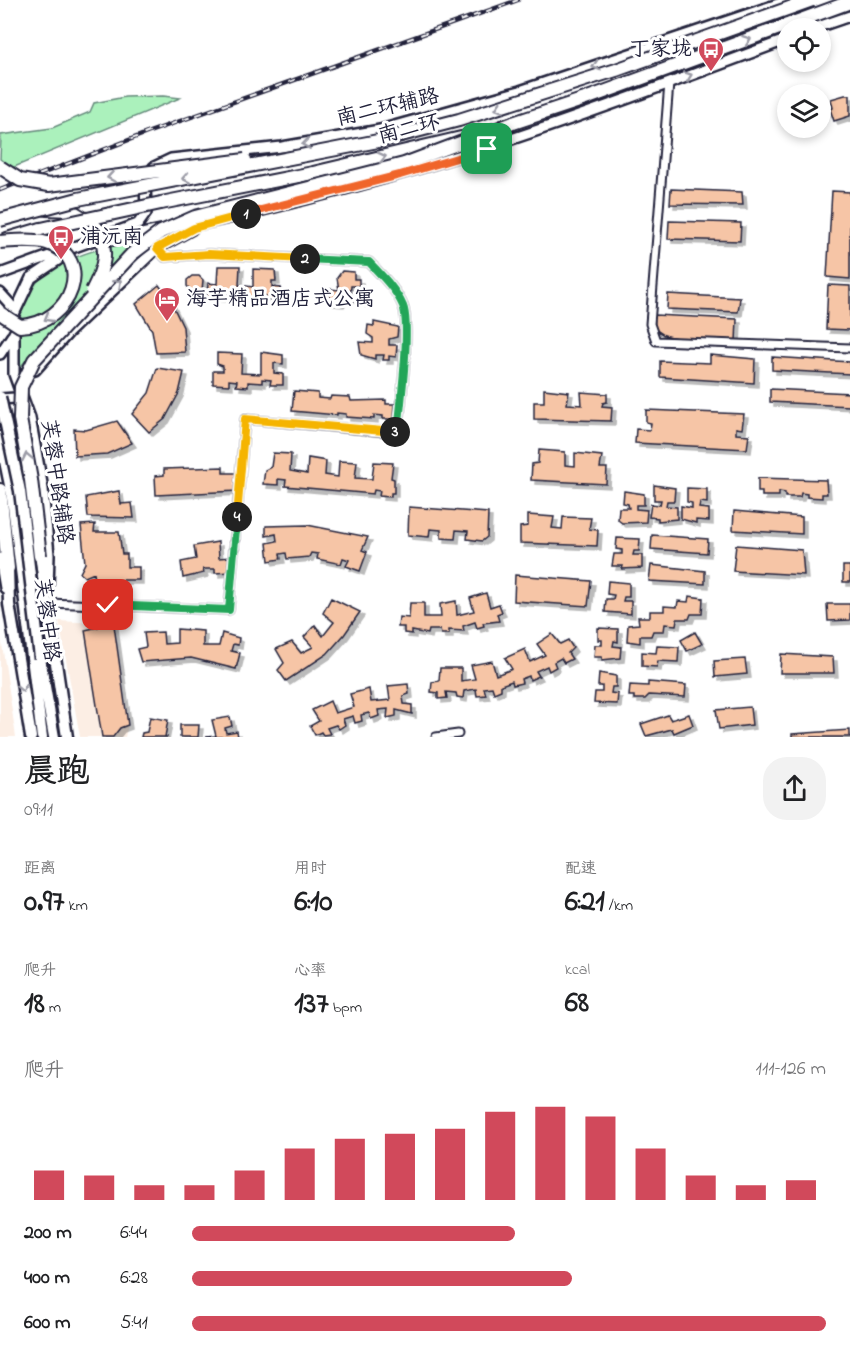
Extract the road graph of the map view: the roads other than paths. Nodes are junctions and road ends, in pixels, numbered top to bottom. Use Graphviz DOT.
graph roads {
  1 [pos="790,0"];
  2 [pos="812,0"];
  3 [pos="849,6"];
  4 [pos="830,18"];
  5 [pos="777,43"];
  6 [pos="669,84"];
  7 [pos="513,123"];
  8 [pos="315,153"];
  9 [pos="0,167"];
  10 [pos="41,209"];
  11 [pos="0,220"];
  12 [pos="207,223"];
  13 [pos="0,242"];
  14 [pos="157,248"];
  15 [pos="0,274"];
  16 [pos="0,293"];
  17 [pos="80,310"];
  18 [pos="0,313"];
  19 [pos="14,314"];
  20 [pos="14,333"];
  21 [pos="850,348"];
  22 [pos="0,354"];
  23 [pos="14,374"];
  24 [pos="0,398"];
  25 [pos="27,408"];
  26 [pos="0,437"];
  27 [pos="0,490"];
  28 [pos="40,556"];
  29 [pos="4,563"];
  30 [pos="48,603"];
  31 [pos="35,659"];
  32 [pos="458,734"];
  33 [pos="31,737"];
  34 [pos="42,737"];
  35 [pos="54,737"];
  36 [pos="67,737"];
  37 [pos="436,737"];
  1 -- 15 [label="street, 南二环辅路, one-way"];
  2 -- 8 [label="highway, 南二环, one-way, bridge"];
  3 -- 4 [label="street"];
  7 -- 3 [label="highway, 南二环, one-way"];
  6 -- 5 [label="street, one-way"];
  6 -- 12 [label="street"];
  6 -- 21 [label="street"];
  13 -- 7 [label="highway, 南二环, one-way, bridge"];
  7 -- 17 [label="highway, bridge"];
  8 -- 9 [label="highway, one-way, bridge"];
  8 -- 10 [label="highway, 南二环, one-way, bridge"];
  10 -- 11 [label="highway, 南二环, bridge"];
  10 -- 17 [label="highway, bridge"];
  12 -- 14 [label="street"];
  12 -- 19 [label="street"];
  13 -- 18 [label="highway, one-way, bridge"];
  23 -- 14 [label="street, one-way"];
  14 -- 30 [label="street"];
  16 -- 19 [label="street"];
  28 -- 17 [label="highway, one-way, bridge"];
  19 -- 20 [label="street, 芙蓉中路辅路"];
  20 -- 22 [label="street"];
  20 -- 23 [label="street, 芙蓉中路辅路"];
  23 -- 25 [label="street, 芙蓉中路辅路"];
  24 -- 25 [label="street"];
  24 -- 31 [label="main road, 芙蓉中路, bridge"];
  25 -- 30 [label="street, 芙蓉中路辅路"];
  26 -- 31 [label="main road, 芙蓉中路"];
  27 -- 29 [label="highway"];
  28 -- 30 [label="main road"];
  29 -- 33 [label="main road, one-way"];
  30 -- 36 [label="main road"];
  31 -- 34 [label="main road, 芙蓉中路"];
  31 -- 35 [label="main road"];
  32 -- 37 [label="street"];
}
